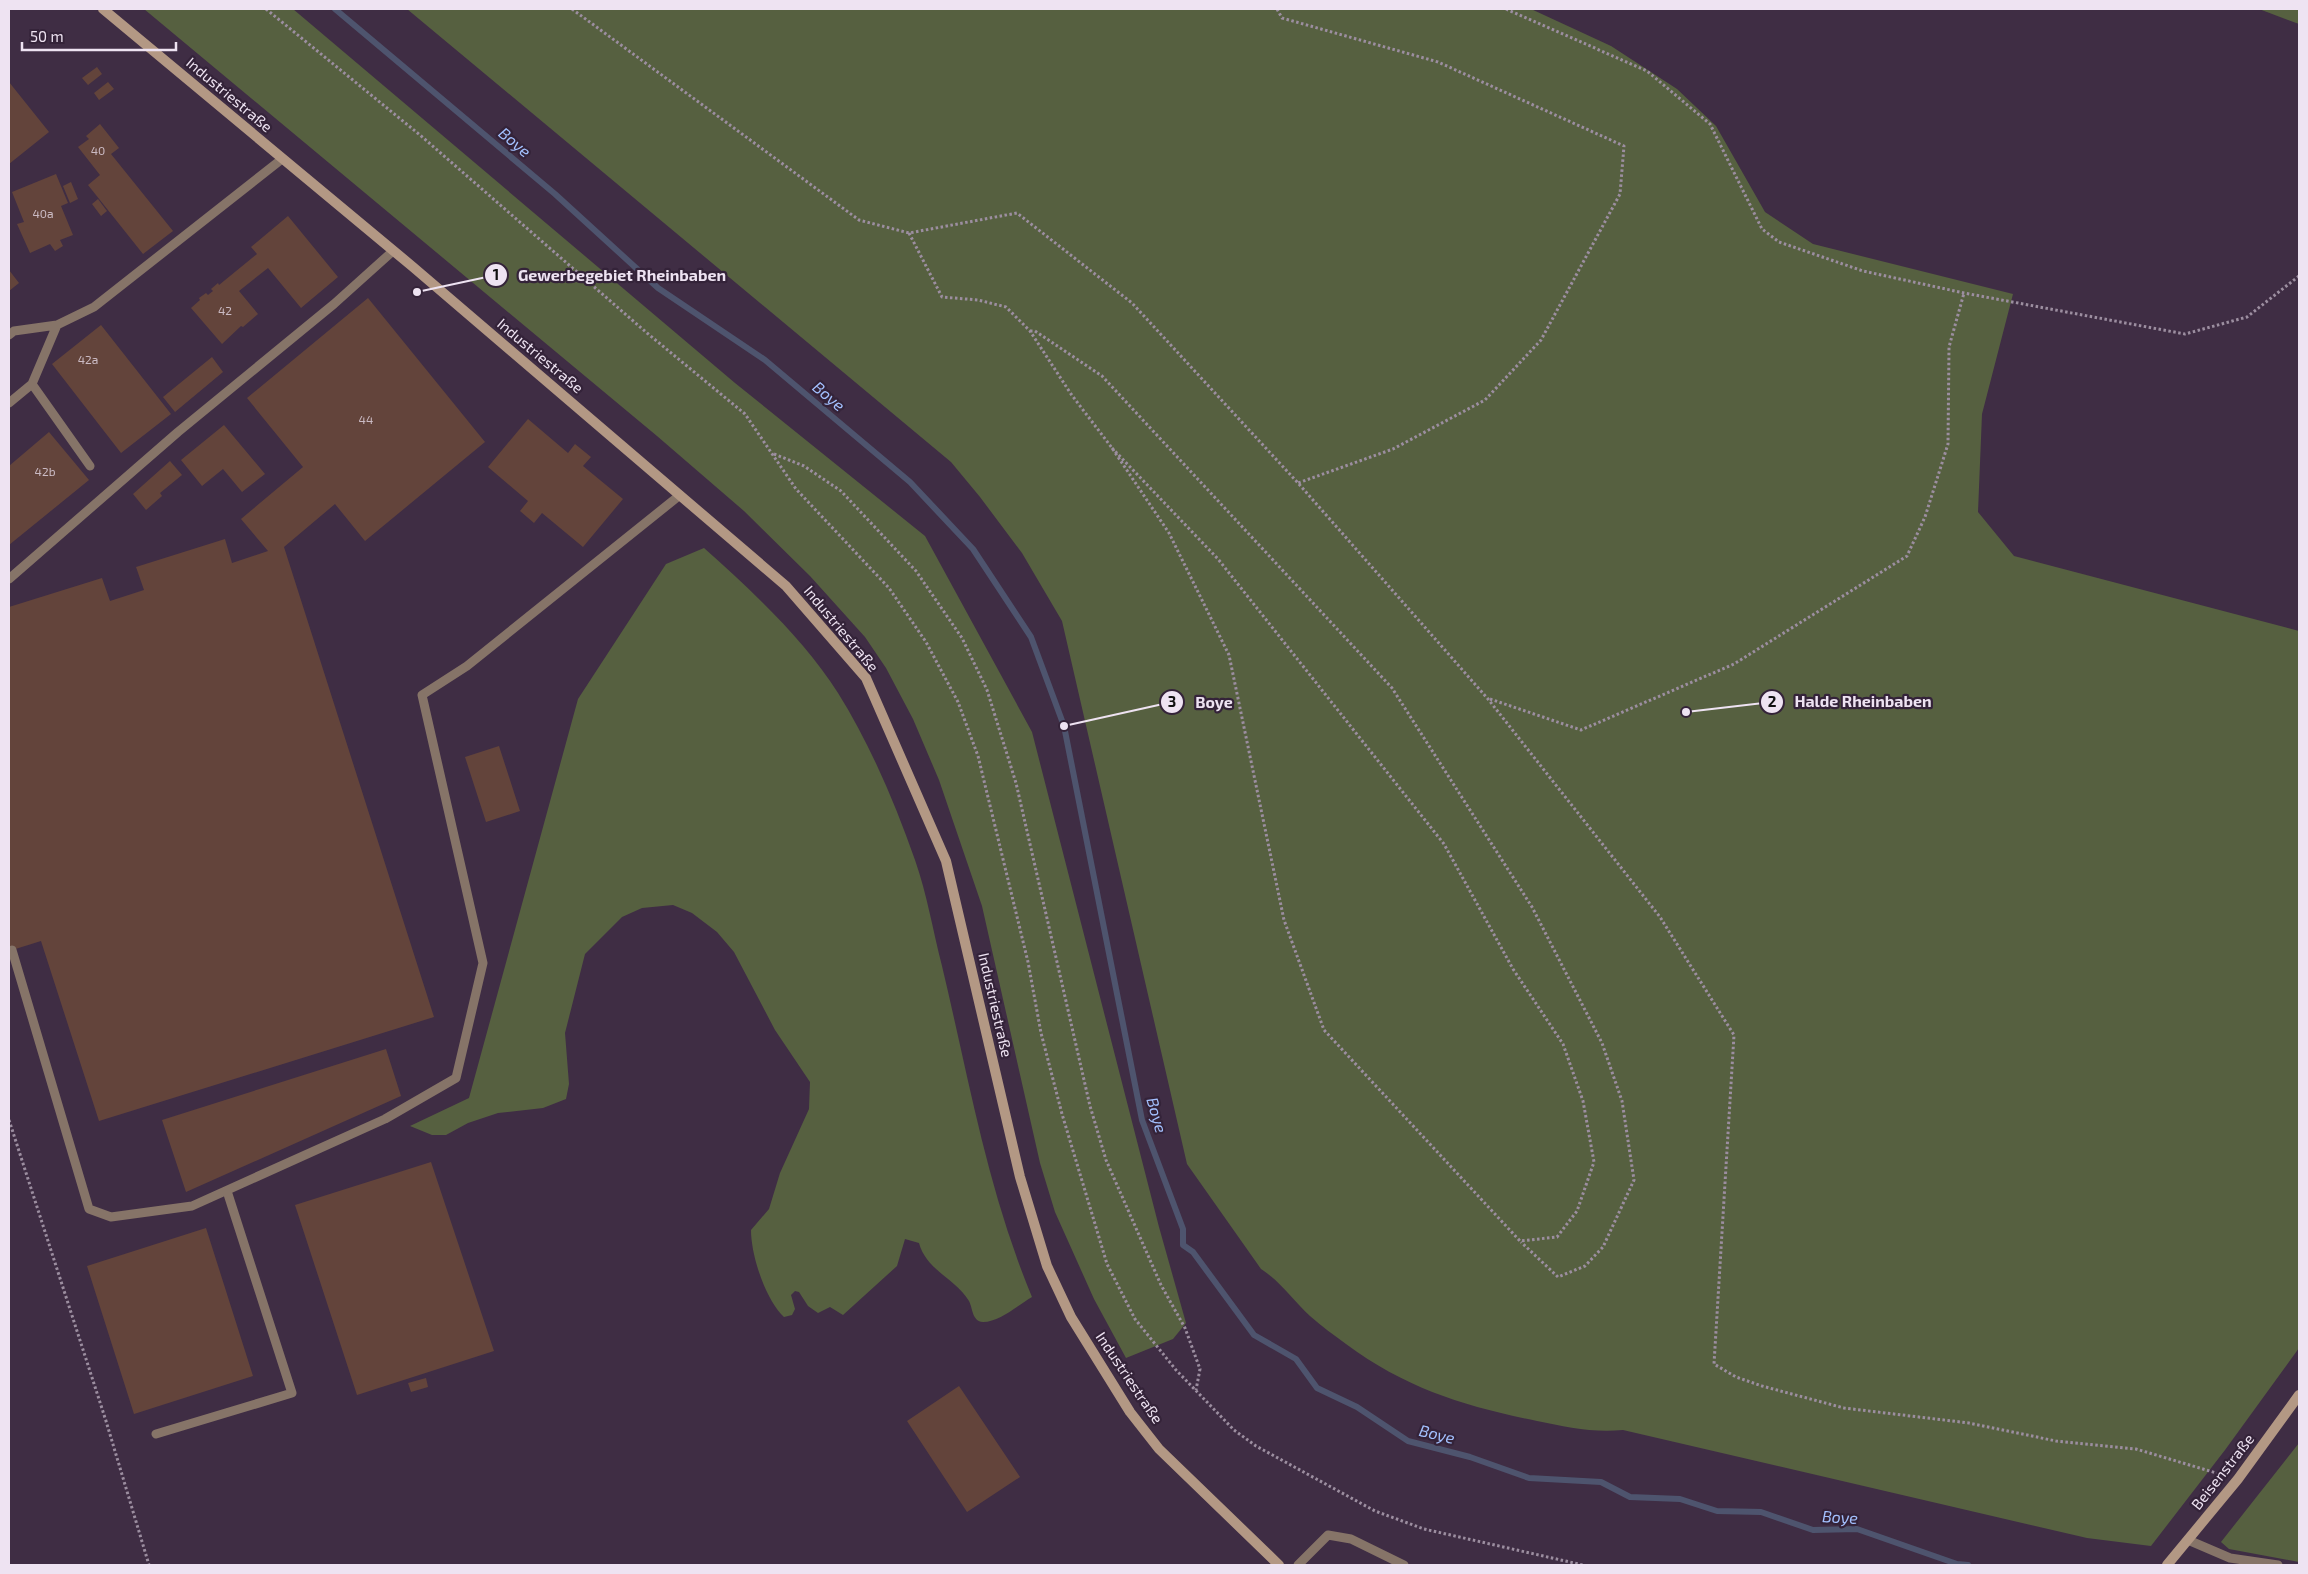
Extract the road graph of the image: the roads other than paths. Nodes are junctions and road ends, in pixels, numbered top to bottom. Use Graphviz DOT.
graph roads {
  1 [pos="103,9"];
  2 [pos="282,159"];
  3 [pos="393,251"];
  4 [pos="57,325"];
  5 [pos="9,335"];
  6 [pos="32,384"];
  7 [pos="9,403"];
  8 [pos="90,466"];
  9 [pos="680,495"];
  10 [pos="9,579"];
  11 [pos="12,950"];
  12 [pos="227,1191"];
  13 [pos="2299,1395"];
  14 [pos="156,1434"];
  15 [pos="2188,1540"];
  16 [pos="1279,1565"];
  17 [pos="1298,1565"];
  18 [pos="1404,1565"];
  19 [pos="2167,1565"];
  20 [pos="2278,1565"];
  1 -- 2 [label="street, Industriestraße"];
  2 -- 3 [label="street, Industriestraße"];
  2 -- 4 [label="lane"];
  3 -- 9 [label="street, Industriestraße"];
  3 -- 10 [label="lane"];
  4 -- 5 [label="lane"];
  4 -- 6 [label="lane"];
  6 -- 7 [label="lane"];
  6 -- 8 [label="lane"];
  9 -- 12 [label="lane"];
  9 -- 16 [label="street, Industriestraße"];
  11 -- 12 [label="lane"];
  12 -- 14 [label="lane"];
  13 -- 15 [label="street, Beisenstraße"];
  15 -- 19 [label="street, Beisenstraße"];
  15 -- 20 [label="lane"];
  17 -- 18 [label="lane"];
}
